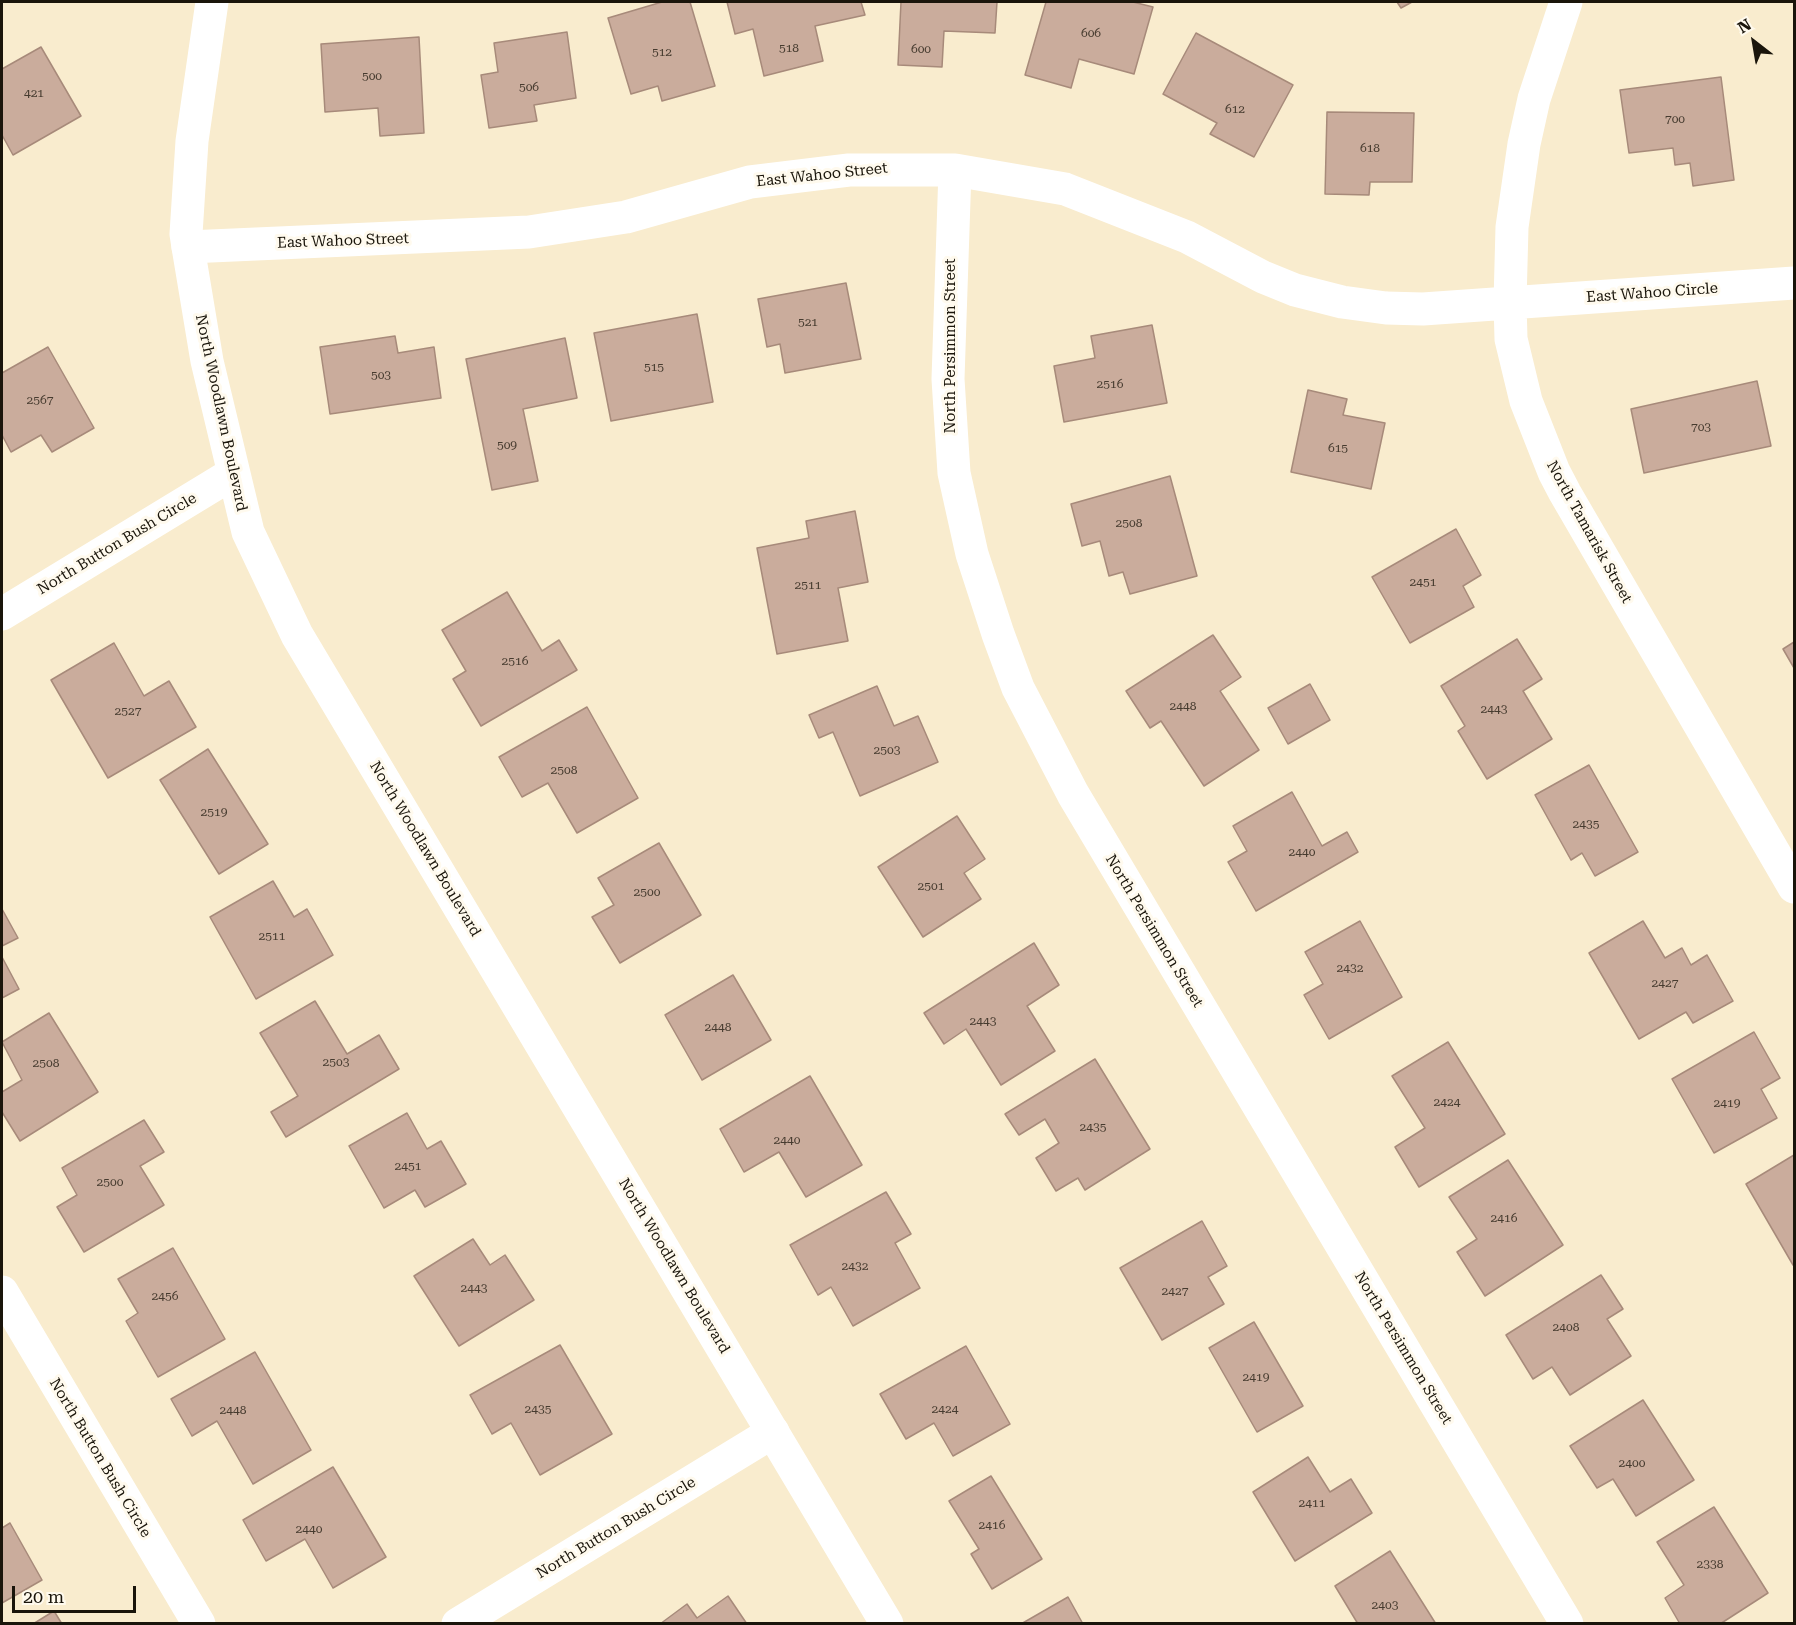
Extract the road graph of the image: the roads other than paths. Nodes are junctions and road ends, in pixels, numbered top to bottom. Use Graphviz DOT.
graph roads {
  1 [pos="212,2"];
  2 [pos="1566,2"];
  3 [pos="955,170"];
  4 [pos="188,248"];
  5 [pos="1794,283"];
  6 [pos="1510,302"];
  7 [pos="232,474"];
  8 [pos="2,614"];
  9 [pos="1794,887"];
  10 [pos="2,1292"];
  11 [pos="773,1432"];
  12 [pos="199,1623"];
  13 [pos="458,1623"];
  14 [pos="887,1623"];
  15 [pos="1567,1623"];
  1 -- 4 [label="street, North Woodlawn Boulevard"];
  2 -- 6 [label="street, North Tamarisk Street"];
  3 -- 4 [label="street, East Wahoo Street"];
  3 -- 6 [label="street, East Wahoo Street"];
  3 -- 15 [label="street, North Persimmon Street"];
  4 -- 7 [label="street, North Woodlawn Boulevard"];
  5 -- 6 [label="street, East Wahoo Circle"];
  6 -- 9 [label="street, North Tamarisk Street"];
  7 -- 8 [label="street, North Button Bush Circle"];
  7 -- 11 [label="street, North Woodlawn Boulevard"];
  10 -- 12 [label="street, North Button Bush Circle"];
  11 -- 13 [label="street, North Button Bush Circle"];
  11 -- 14 [label="street, North Woodlawn Boulevard"];
}
